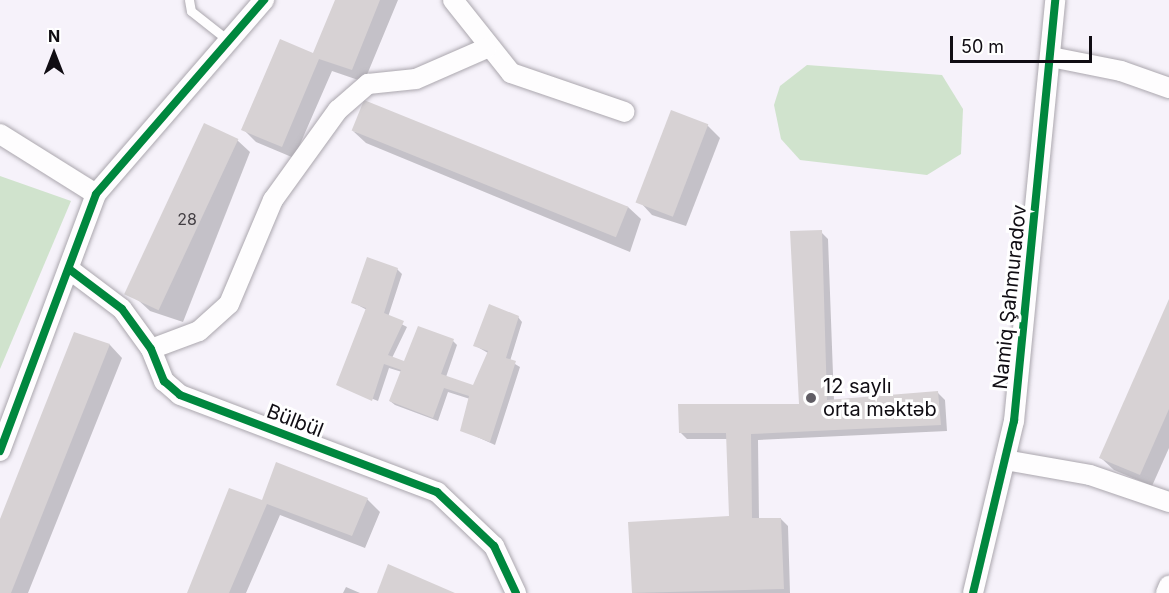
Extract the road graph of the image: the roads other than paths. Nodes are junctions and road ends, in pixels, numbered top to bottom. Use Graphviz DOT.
graph roads {
  1 [pos="189,0"];
  2 [pos="264,0"];
  3 [pos="453,0"];
  4 [pos="1055,0"];
  5 [pos="229,41"];
  6 [pos="487,48"];
  7 [pos="1051,57"];
  8 [pos="1169,88"];
  9 [pos="624,112"];
  10 [pos="0,134"];
  11 [pos="96,194"];
  12 [pos="69,269"];
  13 [pos="151,349"];
  14 [pos="0,451"];
  15 [pos="1005,460"];
  16 [pos="1169,502"];
  17 [pos="1169,586"];
  18 [pos="516,593"];
  19 [pos="973,593"];
  20 [pos="1166,593"];
  1 -- 5 [label="lane"];
  2 -- 5 [label="street"];
  3 -- 6 [label="street"];
  4 -- 7 [label="street, Namiq Şahmuradov"];
  5 -- 11 [label="street"];
  6 -- 9 [label="street"];
  6 -- 13 [label="street"];
  7 -- 8 [label="street"];
  7 -- 15 [label="street, Namiq Şahmuradov"];
  10 -- 11 [label="street"];
  11 -- 12 [label="street"];
  12 -- 13 [label="street, Bülbül"];
  12 -- 14 [label="street"];
  13 -- 18 [label="street, Bülbül"];
  15 -- 16 [label="street"];
  15 -- 19 [label="street, Namiq Şahmuradov"];
  17 -- 20 [label="street"];
}
